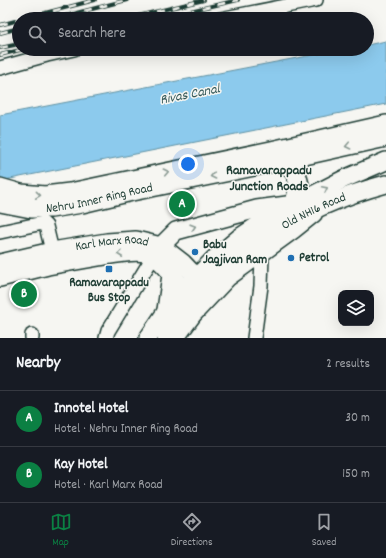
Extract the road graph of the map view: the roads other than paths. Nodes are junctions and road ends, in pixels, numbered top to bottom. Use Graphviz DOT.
graph roads {
  1 [pos="316,0"];
  2 [pos="255,12"];
  3 [pos="40,56"];
  4 [pos="0,68"];
  5 [pos="386,124"];
  6 [pos="386,138"];
  7 [pos="270,159"];
  8 [pos="386,161"];
  9 [pos="386,184"];
  10 [pos="0,187"];
  11 [pos="0,202"];
  12 [pos="294,204"];
  13 [pos="329,204"];
  14 [pos="0,232"];
  15 [pos="52,251"];
  16 [pos="157,252"];
  17 [pos="262,256"];
  18 [pos="0,263"];
  19 [pos="172,275"];
  20 [pos="0,278"];
  21 [pos="196,294"];
  22 [pos="167,310"];
  23 [pos="106,338"];
  24 [pos="148,338"];
  25 [pos="166,338"];
  26 [pos="178,338"];
  27 [pos="187,338"];
  28 [pos="254,338"];
  1 -- 2 [label="street"];
  3 -- 4 [label="street"];
  5 -- 7 [label="main road, Nehru Inner Ring Road"];
  6 -- 7 [label="main road, Nehru Inner Ring Road, one-way"];
  10 -- 7 [label="main road, one-way"];
  7 -- 11 [label="main road, Nehru Inner Ring Road, one-way"];
  7 -- 12 [label="highway"];
  12 -- 8 [label="main road, Old NH16 Road, one-way"];
  9 -- 13 [label="main road, Old NH16 Road"];
  16 -- 12 [label="main road, one-way"];
  12 -- 21 [label="main road, Old NH16 Road"];
  13 -- 17 [label="street"];
  13 -- 21 [label="main road, Old NH16 Road"];
  14 -- 15 [label="street"];
  15 -- 16 [label="main road, Karl Marx Road"];
  15 -- 18 [label="main road, Karl Marx Road"];
  16 -- 19 [label="main road, Karl Marx Road"];
  16 -- 20 [label="main road, Karl Marx Road, one-way"];
  16 -- 21 [label="main road, Karl Marx Road"];
  16 -- 23 [label="street"];
  17 -- 21 [label="street"];
  17 -- 28 [label="street"];
  19 -- 21 [label="main road, Karl Marx Road"];
  19 -- 22 [label="highway"];
  21 -- 22 [label="main road, Old NH16 Road"];
  21 -- 25 [label="main road, Old NH16 Road"];
  21 -- 26 [label="street"];
  21 -- 27 [label="street"];
  22 -- 24 [label="main road, Old NH16 Road"];
}
